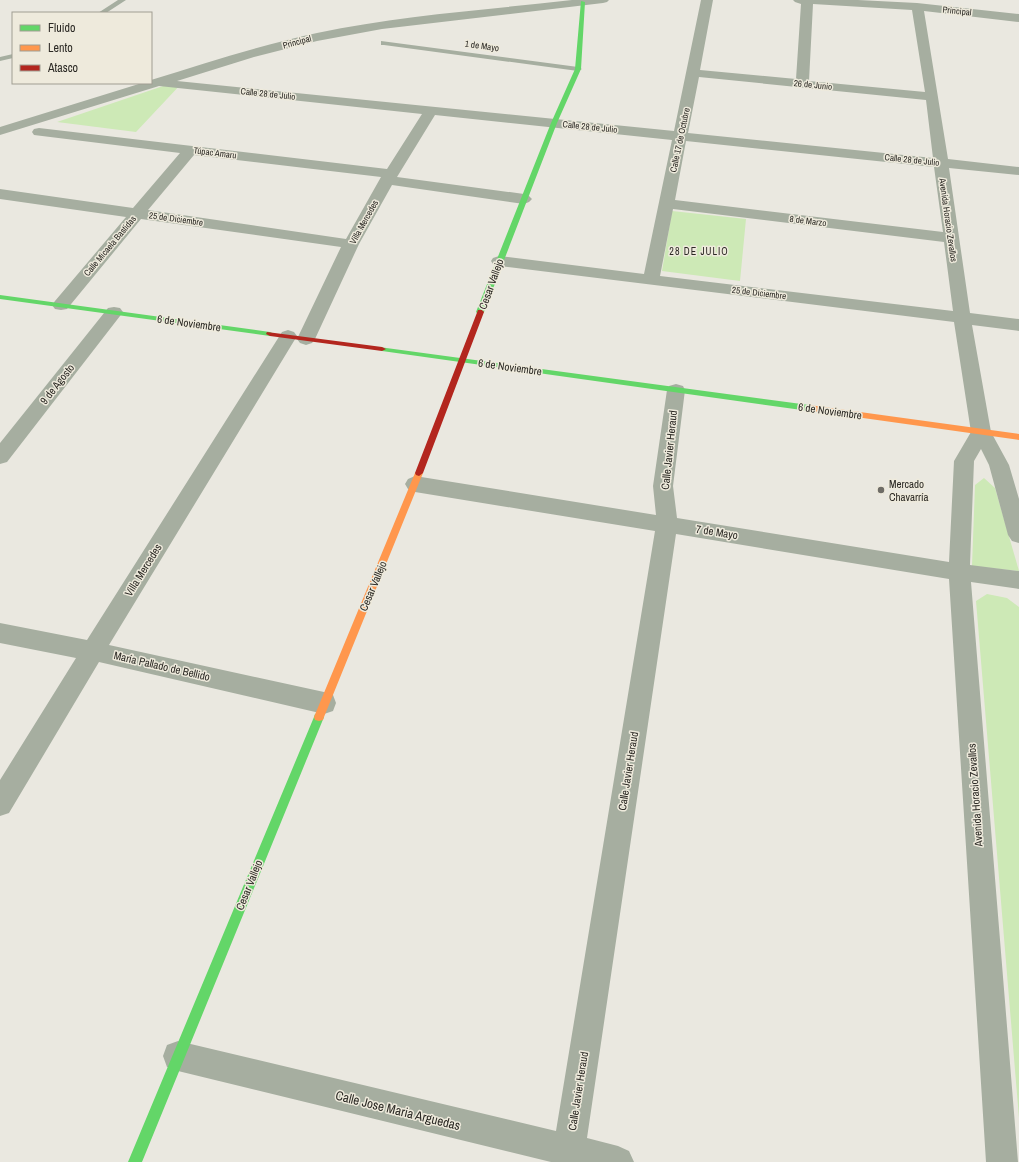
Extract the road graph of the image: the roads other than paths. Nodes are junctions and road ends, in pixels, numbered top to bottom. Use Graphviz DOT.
graph roads {
  1 [pos="123,0"];
  2 [pos="603,0"];
  3 [pos="707,0"];
  4 [pos="799,0"];
  5 [pos="807,0"];
  6 [pos="582,1"];
  7 [pos="845,1"];
  8 [pos="917,7"];
  9 [pos="103,12"];
  10 [pos="1019,18"];
  11 [pos="384,43"];
  12 [pos="12,56"];
  13 [pos="0,59"];
  14 [pos="578,69"];
  15 [pos="693,73"];
  16 [pos="161,83"];
  17 [pos="802,84"];
  18 [pos="932,97"];
  19 [pos="431,110"];
  20 [pos="554,123"];
  21 [pos="0,131"];
  22 [pos="39,132"];
  23 [pos="680,136"];
  24 [pos="190,150"];
  25 [pos="940,163"];
  26 [pos="1019,171"];
  27 [pos="389,177"];
  28 [pos="0,194"];
  29 [pos="524,199"];
  30 [pos="666,204"];
  31 [pos="137,214"];
  32 [pos="950,238"];
  33 [pos="351,244"];
  34 [pos="499,261"];
  35 [pos="651,279"];
  36 [pos="0,297"];
  37 [pos="61,305"];
  38 [pos="114,312"];
  39 [pos="962,318"];
  40 [pos="1019,325"];
  41 [pos="297,338"];
  42 [pos="462,360"];
  43 [pos="676,390"];
  44 [pos="980,432"];
  45 [pos="1019,437"];
  46 [pos="0,456"];
  47 [pos="415,484"];
  48 [pos="666,524"];
  49 [pos="1019,535"];
  50 [pos="959,572"];
  51 [pos="1019,580"];
  52 [pos="0,633"];
  53 [pos="93,651"];
  54 [pos="324,703"];
  55 [pos="0,804"];
  56 [pos="178,1056"];
  57 [pos="569,1151"];
  58 [pos="135,1162"];
  59 [pos="618,1162"];
  60 [pos="1002,1162"];
  1 -- 9 [label="lane"];
  2 -- 6 [label="street, Principal"];
  3 -- 15 [label="street, Calle 17 de Octubre"];
  4 -- 5 [label="street, Principal"];
  5 -- 7 [label="street, Principal"];
  5 -- 17 [label="street"];
  6 -- 14 [label="street, Cesar Vallejo"];
  6 -- 16 [label="street, Principal"];
  7 -- 8 [label="street, Principal"];
  8 -- 10 [label="street, Principal"];
  8 -- 18 [label="street, Avenida Horacio Zevallos"];
  11 -- 14 [label="lane, 1 de Mayo"];
  12 -- 13 [label="lane"];
  14 -- 20 [label="street, Cesar Vallejo"];
  15 -- 17 [label="street, 26 de Junio"];
  15 -- 23 [label="street, Calle 17 de Octubre"];
  16 -- 19 [label="street, Calle 28 de Julio"];
  16 -- 21 [label="street, Principal"];
  17 -- 18 [label="street, 26 de Junio"];
  18 -- 25 [label="street, Avenida Horacio Zevallos"];
  19 -- 20 [label="street, Calle 28 de Julio"];
  19 -- 27 [label="street, Villa Mercedes"];
  20 -- 23 [label="street, Calle 28 de Julio"];
  20 -- 29 [label="street, Cesar Vallejo"];
  22 -- 24 [label="street, Túpac Amaru"];
  23 -- 25 [label="street, Calle 28 de Julio"];
  23 -- 30 [label="street, Calle 17 de Octubre"];
  24 -- 27 [label="street, Túpac Amaru"];
  24 -- 31 [label="street, Calle Micaela Bastidas"];
  25 -- 26 [label="street, Calle 28 de Julio"];
  25 -- 32 [label="street, Avenida Horacio Zevallos"];
  27 -- 29 [label="street, Túpac Amaru"];
  27 -- 33 [label="street, Villa Mercedes"];
  28 -- 31 [label="street, 25 de Diciembre"];
  29 -- 34 [label="street, Cesar Vallejo"];
  30 -- 32 [label="street, 8 de Marzo"];
  30 -- 35 [label="street, Calle 17 de Octubre"];
  31 -- 33 [label="street, 25 de Diciembre"];
  31 -- 37 [label="street, Calle Micaela Bastidas"];
  32 -- 39 [label="street, Avenida Horacio Zevallos"];
  33 -- 41 [label="street, Villa Mercedes"];
  34 -- 35 [label="street, 25 de Diciembre"];
  34 -- 42 [label="street, Cesar Vallejo"];
  35 -- 39 [label="street, 25 de Diciembre"];
  36 -- 37 [label="street, 6 de Noviembre"];
  37 -- 38 [label="street, 6 de Noviembre"];
  38 -- 41 [label="street, 6 de Noviembre"];
  38 -- 46 [label="street, 9 de Agosto"];
  39 -- 40 [label="street, 25 de Diciembre"];
  39 -- 44 [label="street, Avenida Horacio Zevallos"];
  41 -- 42 [label="street, 6 de Noviembre"];
  41 -- 53 [label="street, Villa Mercedes"];
  42 -- 43 [label="street, 6 de Noviembre"];
  42 -- 47 [label="street, Cesar Vallejo"];
  43 -- 44 [label="street, 6 de Noviembre"];
  43 -- 48 [label="street, Calle Javier Heraud"];
  44 -- 45 [label="street, 6 de Noviembre"];
  44 -- 49 [label="street, Avenida Horacio Zevallos"];
  44 -- 50 [label="street, Avenida Horacio Zevallos"];
  47 -- 48 [label="street, 7 de Mayo"];
  47 -- 54 [label="street, Cesar Vallejo"];
  48 -- 50 [label="street, 7 de Mayo"];
  48 -- 57 [label="street, Calle Javier Heraud"];
  50 -- 51 [label="street, 7 de Mayo"];
  50 -- 60 [label="street, Avenida Horacio Zevallos"];
  52 -- 53 [label="street, María Pallado de Bellido"];
  53 -- 54 [label="street, María Pallado de Bellido"];
  53 -- 55 [label="street, Villa Mercedes"];
  54 -- 56 [label="street, Cesar Vallejo"];
  56 -- 57 [label="street, Calle Jose Maria Arguedas"];
  56 -- 58 [label="street, Cesar Vallejo"];
  57 -- 59 [label="street, Calle Jose Maria Arguedas"];
}
